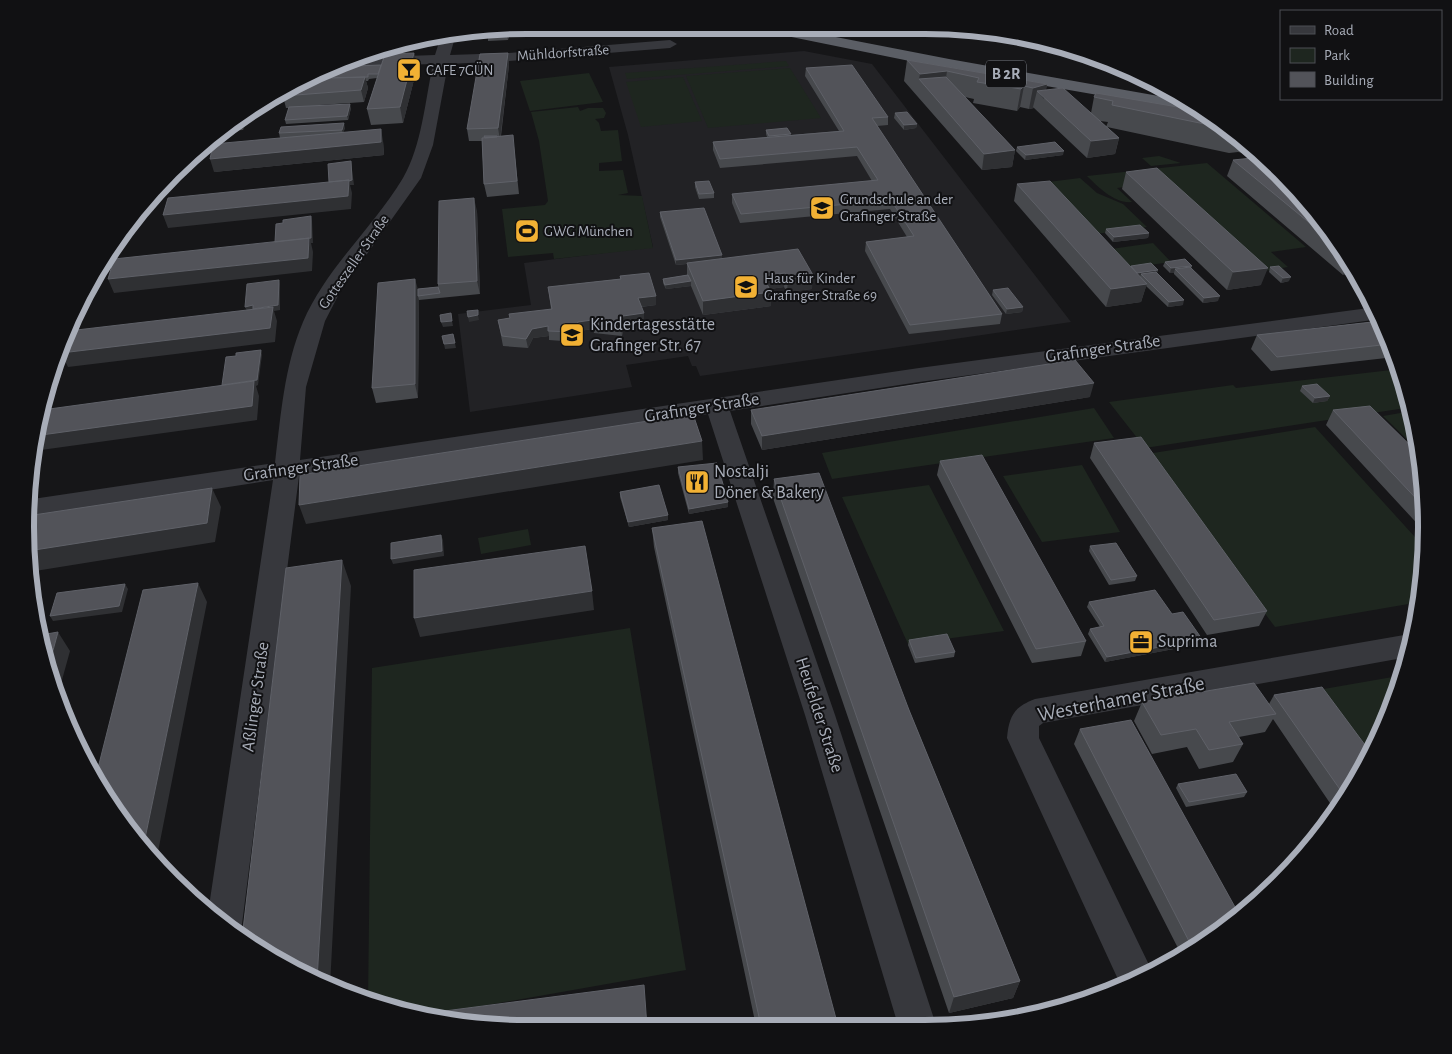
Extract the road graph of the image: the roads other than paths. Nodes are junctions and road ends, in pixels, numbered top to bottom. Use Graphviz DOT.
graph roads {
  1 [pos="797,34"];
  2 [pos="842,34"];
  3 [pos="447,40"];
  4 [pos="670,44"];
  5 [pos="441,60"];
  6 [pos="362,62"];
  7 [pos="1150,88"];
  8 [pos="1178,104"];
  9 [pos="1369,314"];
  10 [pos="717,406"];
  11 [pos="287,470"];
  12 [pos="35,508"];
  13 [pos="1403,646"];
  14 [pos="225,916"];
  15 [pos="1134,973"];
  16 [pos="915,1020"];
  1 -- 8 [label="highway, B 2R"];
  2 -- 7 [label="highway, B 2R"];
  3 -- 5 [label="street, Gotteszeller Straße"];
  4 -- 5 [label="street, Mühldorfstraße"];
  5 -- 6 [label="street, Mühldorfstraße"];
  5 -- 11 [label="street, Gotteszeller Straße"];
  9 -- 10 [label="street, Grafinger Straße"];
  10 -- 11 [label="street, Grafinger Straße"];
  10 -- 16 [label="street, Heufelder Straße"];
  11 -- 12 [label="street, Grafinger Straße"];
  11 -- 14 [label="street, Aßlinger Straße"];
  13 -- 15 [label="street, Westerhamer Straße"];
}
